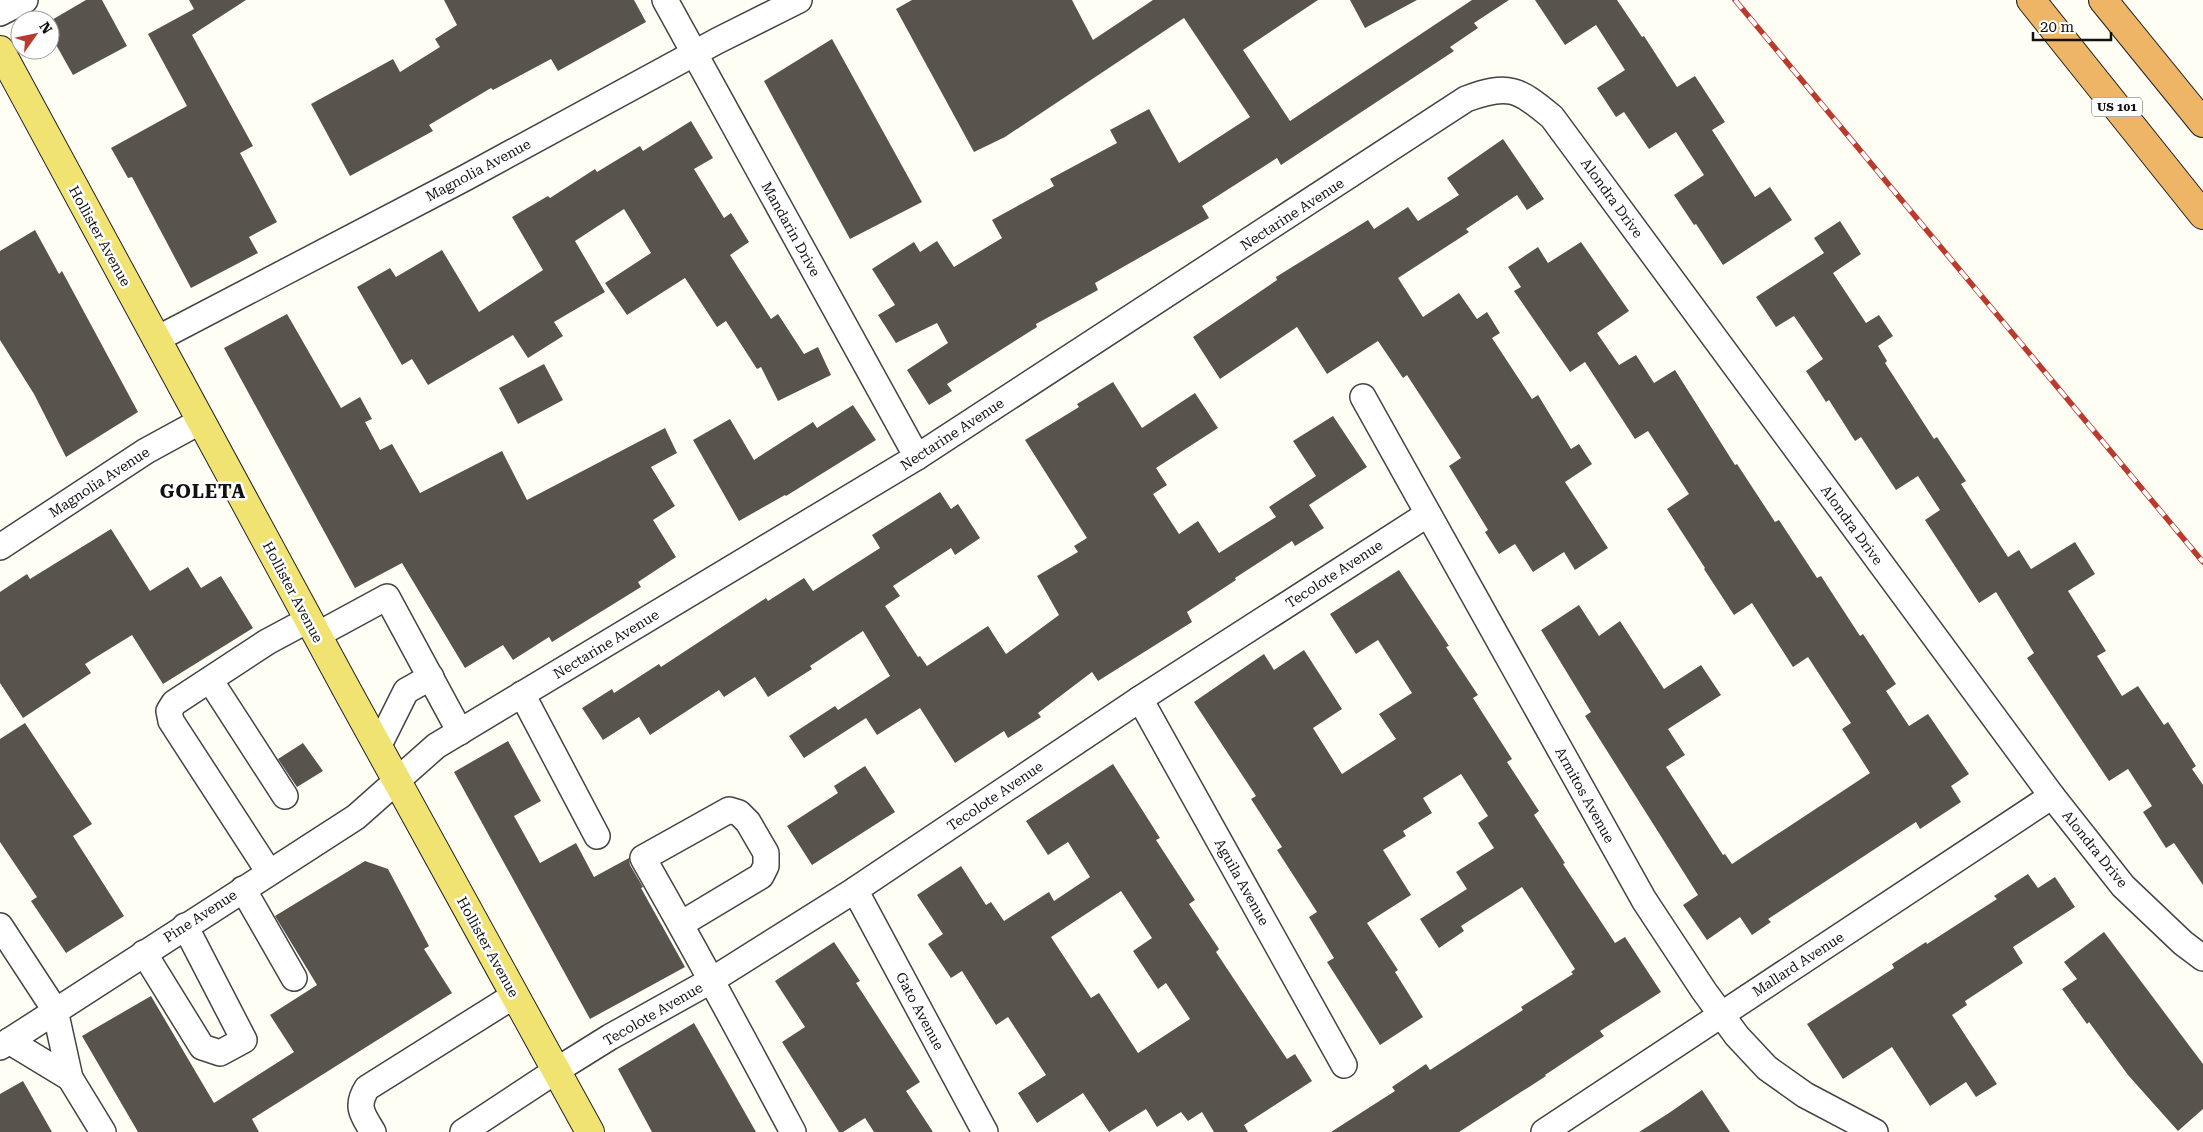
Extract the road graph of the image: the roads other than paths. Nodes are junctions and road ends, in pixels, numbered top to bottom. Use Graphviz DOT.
graph roads {
  1 [pos="26,0"];
  2 [pos="665,0"];
  3 [pos="799,0"];
  4 [pos="2031,0"];
  5 [pos="2103,0"];
  6 [pos="0,13"];
  7 [pos="694,54"];
  8 [pos="4,68"];
  9 [pos="1508,89"];
  10 [pos="2203,122"];
  11 [pos="2203,215"];
  12 [pos="157,339"];
  13 [pos="1363,397"];
  14 [pos="201,421"];
  15 [pos="917,457"];
  16 [pos="1428,514"];
  17 [pos="0,547"];
  18 [pos="312,627"];
  19 [pos="431,677"];
  20 [pos="210,680"];
  21 [pos="522,694"];
  22 [pos="1140,699"];
  23 [pos="460,732"];
  24 [pos="378,747"];
  25 [pos="397,782"];
  26 [pos="285,796"];
  27 [pos="2052,796"];
  28 [pos="597,836"];
  29 [pos="269,872"];
  30 [pos="243,889"];
  31 [pos="855,890"];
  32 [pos="681,924"];
  33 [pos="0,926"];
  34 [pos="185,926"];
  35 [pos="144,953"];
  36 [pos="2203,958"];
  37 [pos="294,978"];
  38 [pos="712,980"];
  39 [pos="515,995"];
  40 [pos="55,1010"];
  41 [pos="1722,1015"];
  42 [pos="5,1044"];
  43 [pos="1344,1065"];
  44 [pos="557,1070"];
  45 [pos="70,1078"];
  46 [pos="102,1132"];
  47 [pos="373,1132"];
  48 [pos="463,1132"];
  49 [pos="590,1132"];
  50 [pos="794,1132"];
  51 [pos="985,1132"];
  52 [pos="1544,1132"];
  53 [pos="1875,1132"];
  1 -- 6 [label="street"];
  2 -- 7 [label="street, Mandarin Drive"];
  3 -- 7 [label="street, Magnolia Avenue"];
  4 -- 11 [label="highway, US 101"];
  5 -- 10 [label="highway"];
  7 -- 12 [label="street, Magnolia Avenue"];
  7 -- 15 [label="street, Mandarin Drive"];
  8 -- 12 [label="main road, Hollister Avenue"];
  9 -- 15 [label="street, Nectarine Avenue"];
  9 -- 27 [label="street, Alondra Drive"];
  12 -- 14 [label="main road, Hollister Avenue"];
  13 -- 16 [label="street, Armitos Avenue"];
  14 -- 17 [label="street, Magnolia Avenue"];
  14 -- 18 [label="main road, Hollister Avenue"];
  15 -- 21 [label="street, Nectarine Avenue"];
  16 -- 22 [label="street, Tecolote Avenue"];
  16 -- 41 [label="street, Armitos Avenue"];
  18 -- 19 [label="street"];
  18 -- 20 [label="street"];
  18 -- 24 [label="main road, Hollister Avenue"];
  19 -- 23 [label="street"];
  19 -- 24 [label="street"];
  20 -- 26 [label="street"];
  20 -- 29 [label="street"];
  21 -- 23 [label="street, Nectarine Avenue"];
  21 -- 28 [label="street"];
  22 -- 31 [label="street, Tecolote Avenue"];
  22 -- 43 [label="street, Aguila Avenue"];
  23 -- 25 [label="street, Nectarine Avenue"];
  24 -- 25 [label="main road, Hollister Avenue"];
  25 -- 29 [label="street, Pine Avenue"];
  25 -- 39 [label="main road, Hollister Avenue"];
  27 -- 36 [label="street, Alondra Drive"];
  27 -- 41 [label="street, Mallard Avenue"];
  29 -- 30 [label="street, Pine Avenue"];
  30 -- 34 [label="street, Pine Avenue"];
  30 -- 37 [label="street"];
  31 -- 38 [label="street, Tecolote Avenue"];
  31 -- 51 [label="street, Gato Avenue"];
  32 -- 32 [label="street"];
  32 -- 38 [label="street"];
  33 -- 40 [label="street"];
  34 -- 35 [label="street, Pine Avenue"];
  34 -- 35 [label="street"];
  35 -- 40 [label="street, Pine Avenue"];
  38 -- 44 [label="street, Tecolote Avenue"];
  38 -- 50 [label="street"];
  39 -- 44 [label="main road, Hollister Avenue"];
  39 -- 47 [label="street"];
  40 -- 42 [label="street, Pine Avenue"];
  40 -- 45 [label="street"];
  41 -- 52 [label="street, Mallard Avenue"];
  41 -- 53 [label="street, Armitos Avenue"];
  42 -- 45 [label="street"];
  44 -- 48 [label="street, Tecolote Avenue"];
  44 -- 49 [label="main road, Hollister Avenue"];
  45 -- 46 [label="street"];
}
